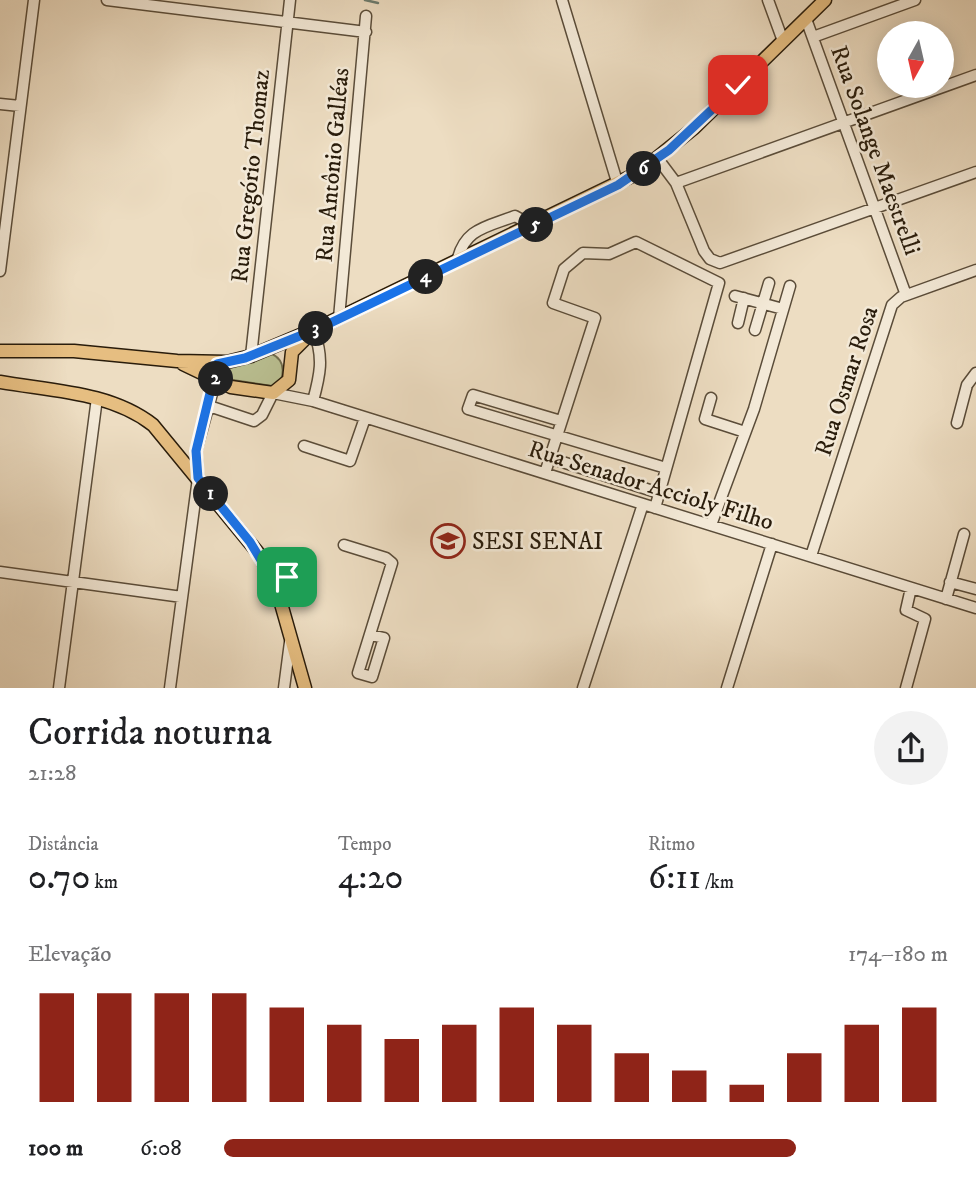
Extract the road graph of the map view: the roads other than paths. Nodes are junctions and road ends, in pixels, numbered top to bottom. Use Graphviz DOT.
graph roads {
  1 [pos="34,0"];
  2 [pos="107,0"];
  3 [pos="215,0"];
  4 [pos="290,0"];
  5 [pos="562,0"];
  6 [pos="768,0"];
  7 [pos="825,0"];
  8 [pos="915,0"];
  9 [pos="123,1"];
  10 [pos="214,13"];
  11 [pos="366,16"];
  12 [pos="806,19"];
  13 [pos="288,22"];
  14 [pos="366,32"];
  15 [pos="813,37"];
  16 [pos="783,41"];
  17 [pos="976,75"];
  18 [pos="0,104"];
  19 [pos="20,106"];
  20 [pos="844,122"];
  21 [pos="658,159"];
  22 [pos="976,172"];
  23 [pos="676,183"];
  24 [pos="618,185"];
  25 [pos="875,208"];
  26 [pos="533,226"];
  27 [pos="457,262"];
  28 [pos="976,270"];
  29 [pos="0,271"];
  30 [pos="769,284"];
  31 [pos="790,286"];
  32 [pos="906,295"];
  33 [pos="763,304"];
  34 [pos="783,309"];
  35 [pos="338,318"];
  36 [pos="738,323"];
  37 [pos="318,329"];
  38 [pos="755,330"];
  39 [pos="276,345"];
  40 [pos="0,351"];
  41 [pos="251,356"];
  42 [pos="177,361"];
  43 [pos="220,362"];
  44 [pos="291,367"];
  45 [pos="976,373"];
  46 [pos="216,379"];
  47 [pos="0,382"];
  48 [pos="232,387"];
  49 [pos="273,393"];
  50 [pos="97,398"];
  51 [pos="711,398"];
  52 [pos="313,401"];
  53 [pos="209,406"];
  54 [pos="365,418"];
  55 [pos="562,421"];
  56 [pos="957,423"];
  57 [pos="745,432"];
  58 [pos="557,434"];
  59 [pos="304,446"];
  60 [pos="550,458"];
  61 [pos="666,468"];
  62 [pos="545,473"];
  63 [pos="198,478"];
  64 [pos="659,493"];
  65 [pos="643,504"];
  66 [pos="655,508"];
  67 [pos="711,525"];
  68 [pos="964,534"];
  69 [pos="772,544"];
  70 [pos="344,545"];
  71 [pos="811,556"];
  72 [pos="0,572"];
  73 [pos="298,574"];
  74 [pos="273,580"];
  75 [pos="73,582"];
  76 [pos="950,582"];
  77 [pos="911,588"];
  78 [pos="976,589"];
  79 [pos="183,597"];
  80 [pos="946,598"];
  81 [pos="976,608"];
  82 [pos="371,635"];
  83 [pos="291,636"];
  84 [pos="59,688"];
  85 [pos="170,688"];
  86 [pos="284,688"];
  87 [pos="305,688"];
  88 [pos="583,688"];
  89 [pos="727,688"];
  90 [pos="906,688"];
  1 -- 19 [label="street"];
  2 -- 9 [label="street"];
  3 -- 10 [label="street"];
  4 -- 13 [label="street, Rua Gregório Thomaz"];
  5 -- 24 [label="street"];
  6 -- 16 [label="street"];
  7 -- 12 [label="main road"];
  8 -- 15 [label="street"];
  9 -- 10 [label="street"];
  10 -- 13 [label="street"];
  11 -- 14 [label="street, Rua Antônio Galléas"];
  12 -- 15 [label="street, Rua Solange Maestrelli"];
  12 -- 16 [label="main road"];
  13 -- 14 [label="street"];
  13 -- 41 [label="street, Rua Gregório Thomaz"];
  14 -- 35 [label="street, Rua Antônio Galléas"];
  15 -- 20 [label="street, Rua Solange Maestrelli"];
  16 -- 21 [label="main road"];
  17 -- 20 [label="street"];
  18 -- 19 [label="street"];
  19 -- 29 [label="street"];
  20 -- 23 [label="street"];
  20 -- 25 [label="street, Rua Solange Maestrelli"];
  21 -- 23 [label="street"];
  21 -- 24 [label="main road"];
  22 -- 25 [label="street"];
  23 -- 25 [label="street"];
  24 -- 26 [label="main road"];
  25 -- 32 [label="street, Rua Solange Maestrelli"];
  26 -- 27 [label="main road"];
  26 -- 27 [label="street"];
  27 -- 35 [label="main road"];
  28 -- 32 [label="street, Rua Osmar Rosa"];
  30 -- 33 [label="street"];
  31 -- 34 [label="street"];
  32 -- 71 [label="street, Rua Osmar Rosa"];
  33 -- 34 [label="street"];
  33 -- 36 [label="street"];
  33 -- 38 [label="street"];
  34 -- 57 [label="street"];
  35 -- 37 [label="main road"];
  37 -- 39 [label="main road"];
  37 -- 44 [label="main road"];
  37 -- 52 [label="street"];
  39 -- 41 [label="main road"];
  39 -- 44 [label="main road"];
  40 -- 42 [label="main road"];
  41 -- 43 [label="main road"];
  42 -- 43 [label="main road"];
  42 -- 46 [label="main road"];
  43 -- 46 [label="main road"];
  44 -- 49 [label="main road"];
  44 -- 52 [label="street"];
  45 -- 56 [label="street"];
  46 -- 48 [label="main road"];
  46 -- 53 [label="street"];
  47 -- 50 [label="main road"];
  48 -- 49 [label="main road"];
  48 -- 53 [label="street"];
  49 -- 52 [label="street, Rua Senador Accioly Filho"];
  49 -- 53 [label="street"];
  50 -- 63 [label="main road"];
  50 -- 75 [label="street"];
  51 -- 57 [label="street"];
  52 -- 54 [label="street, Rua Senador Accioly Filho"];
  53 -- 63 [label="street"];
  54 -- 59 [label="street"];
  54 -- 62 [label="street, Rua Senador Accioly Filho"];
  55 -- 58 [label="street"];
  55 -- 58 [label="street"];
  55 -- 61 [label="street"];
  57 -- 67 [label="street"];
  58 -- 60 [label="street"];
  58 -- 61 [label="street"];
  60 -- 62 [label="street"];
  60 -- 64 [label="street"];
  61 -- 64 [label="street"];
  62 -- 65 [label="street, Rua Senador Accioly Filho"];
  63 -- 74 [label="main road"];
  63 -- 79 [label="street"];
  64 -- 66 [label="street"];
  65 -- 66 [label="street, Rua Senador Accioly Filho"];
  65 -- 88 [label="street"];
  66 -- 67 [label="street, Rua Senador Accioly Filho"];
  67 -- 69 [label="street, Rua Senador Accioly Filho"];
  68 -- 76 [label="street"];
  69 -- 71 [label="street, Rua Senador Accioly Filho"];
  69 -- 89 [label="street"];
  70 -- 82 [label="street"];
  71 -- 77 [label="street, Rua Senador Accioly Filho"];
  72 -- 75 [label="street"];
  73 -- 74 [label="street"];
  74 -- 83 [label="main road"];
  75 -- 79 [label="street"];
  75 -- 84 [label="street"];
  76 -- 78 [label="street"];
  76 -- 80 [label="street"];
  77 -- 80 [label="street, Rua Senador Accioly Filho"];
  77 -- 90 [label="street"];
  79 -- 85 [label="street"];
  80 -- 81 [label="street, Rua Senador Accioly Filho"];
  83 -- 86 [label="street"];
  83 -- 87 [label="main road"];
}
